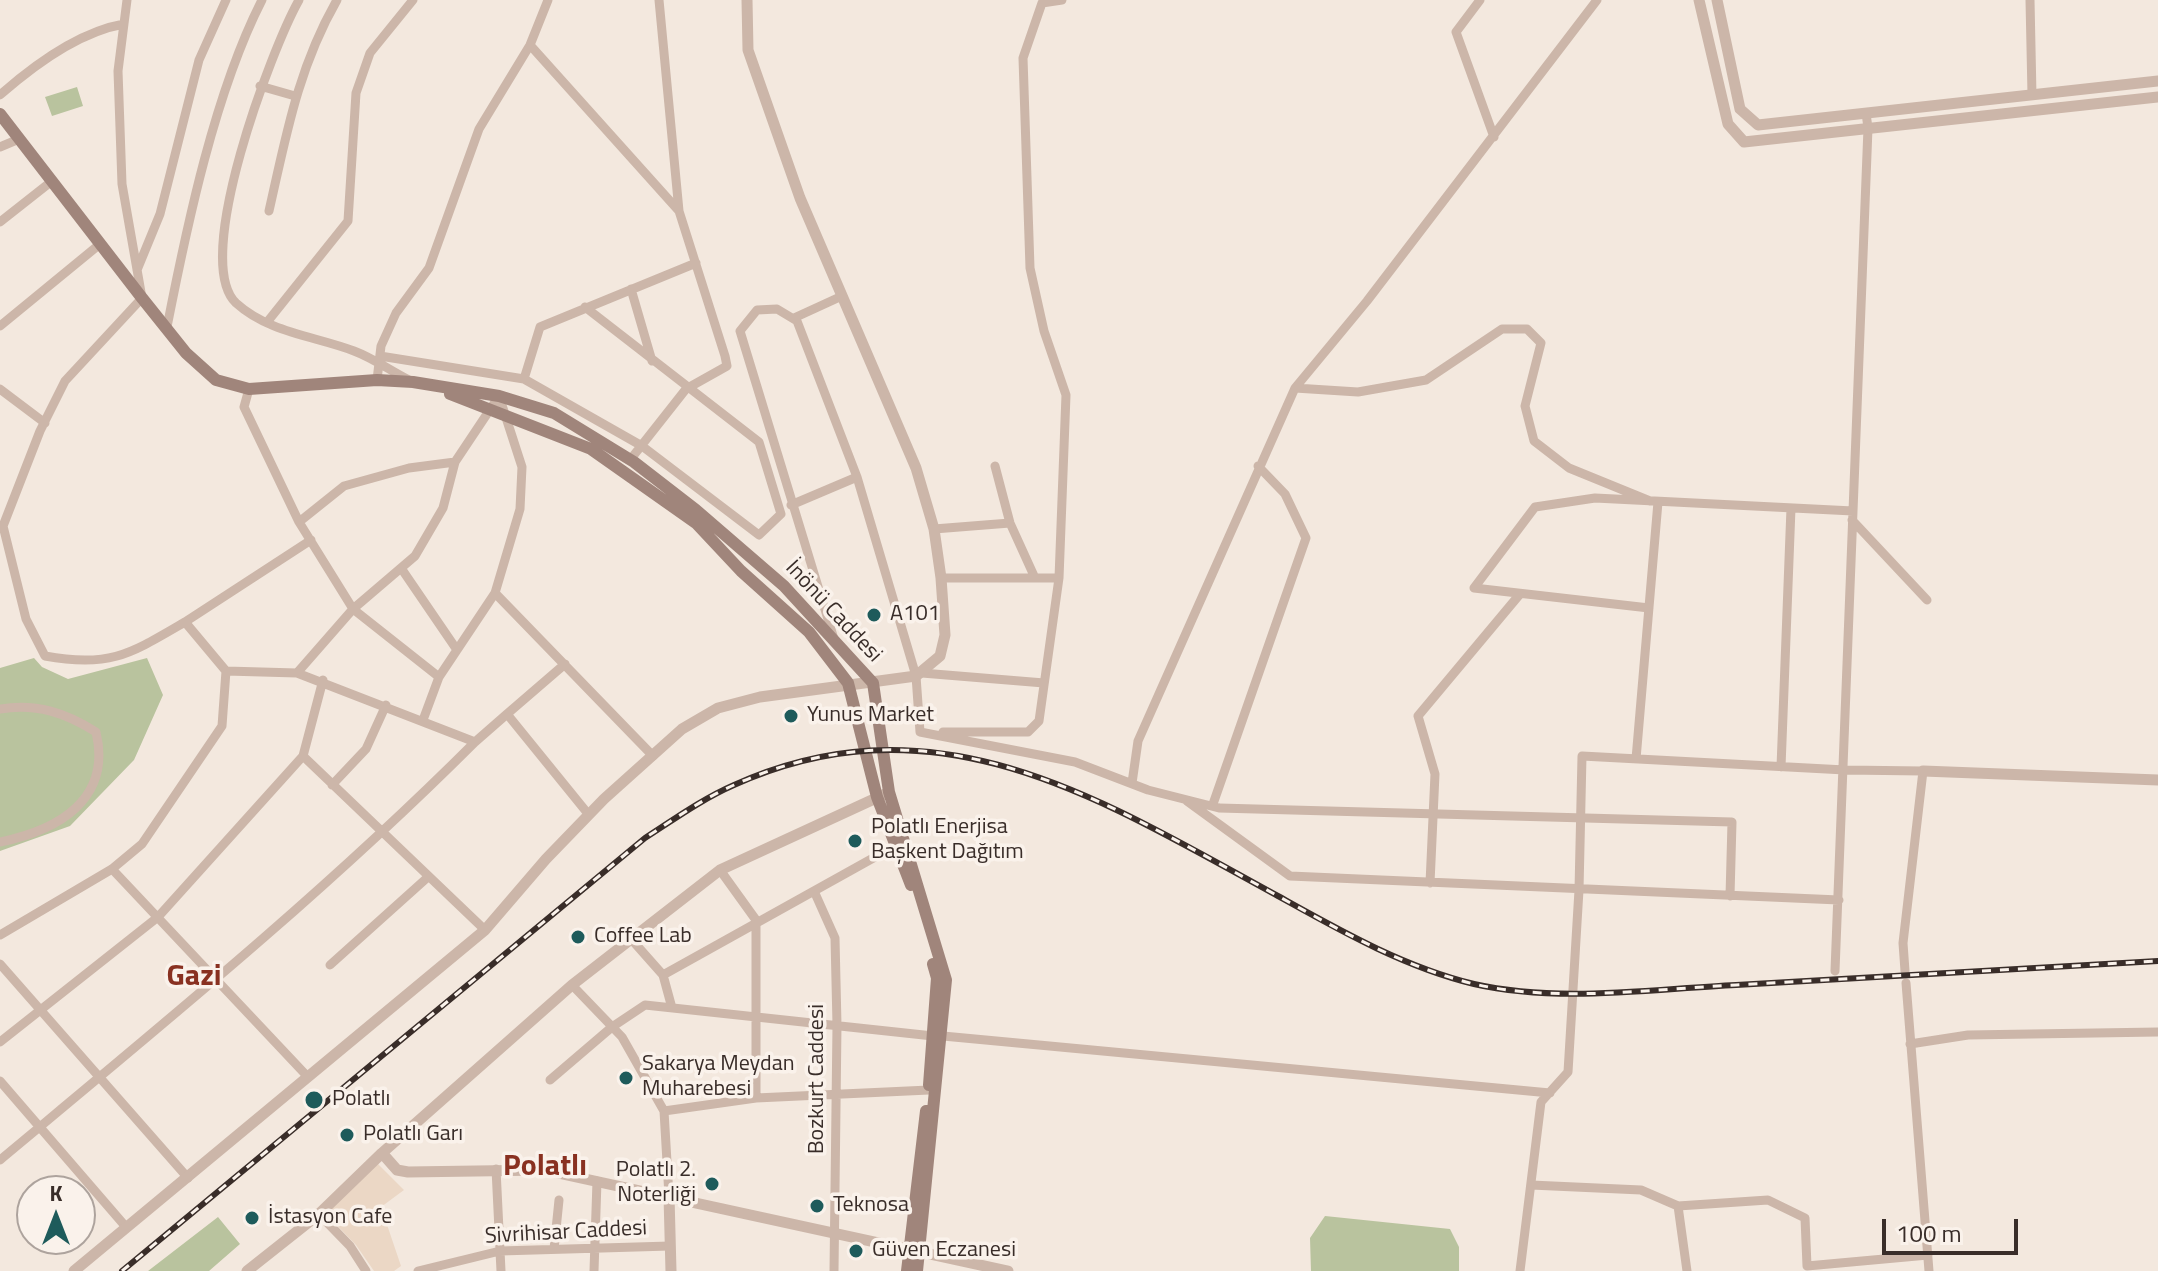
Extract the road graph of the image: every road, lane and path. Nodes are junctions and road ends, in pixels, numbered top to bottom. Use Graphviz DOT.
graph roads {
  1 [pos="127,0"];
  2 [pos="226,0"];
  3 [pos="262,0"];
  4 [pos="299,0"];
  5 [pos="337,0"];
  6 [pos="413,0"];
  7 [pos="548,0"];
  8 [pos="659,0"];
  9 [pos="747,0"];
  10 [pos="1062,0"];
  11 [pos="1480,0"];
  12 [pos="1597,0"];
  13 [pos="1699,0"];
  14 [pos="1717,0"];
  15 [pos="2030,0"];
  16 [pos="124,24"];
  17 [pos="530,45"];
  18 [pos="2158,81"];
  19 [pos="260,86"];
  20 [pos="0,95"];
  21 [pos="2032,95"];
  22 [pos="295,96"];
  23 [pos="2158,97"];
  24 [pos="1866,113"];
  25 [pos="0,114"];
  26 [pos="1868,128"];
  27 [pos="1494,137"];
  28 [pos="19,139"];
  29 [pos="0,147"];
  30 [pos="52,181"];
  31 [pos="269,211"];
  32 [pos="679,211"];
  33 [pos="0,222"];
  34 [pos="100,244"];
  35 [pos="696,263"];
  36 [pos="137,270"];
  37 [pos="631,289"];
  38 [pos="842,296"];
  39 [pos="142,298"];
  40 [pos="585,307"];
  41 [pos="794,318"];
  42 [pos="268,321"];
  43 [pos="0,326"];
  44 [pos="167,327"];
  45 [pos="740,331"];
  46 [pos="720,337"];
  47 [pos="380,360"];
  48 [pos="652,361"];
  49 [pos="524,379"];
  50 [pos="377,380"];
  51 [pos="413,382"];
  52 [pos="1295,388"];
  53 [pos="0,389"];
  54 [pos="249,389"];
  55 [pos="686,389"];
  56 [pos="499,396"];
  57 [pos="489,407"];
  58 [pos="505,414"];
  59 [pos="45,423"];
  60 [pos="642,446"];
  61 [pos="630,460"];
  62 [pos="455,462"];
  63 [pos="995,466"];
  64 [pos="1258,466"];
  65 [pos="857,477"];
  66 [pos="1654,502"];
  67 [pos="791,505"];
  68 [pos="1791,508"];
  69 [pos="1852,515"];
  70 [pos="299,522"];
  71 [pos="1010,523"];
  72 [pos="2,527"];
  73 [pos="934,529"];
  74 [pos="311,540"];
  75 [pos="401,568"];
  76 [pos="941,578"];
  77 [pos="1035,578"];
  78 [pos="1059,578"];
  79 [pos="495,593"];
  80 [pos="1520,594"];
  81 [pos="1927,600"];
  82 [pos="1649,608"];
  83 [pos="353,609"];
  84 [pos="185,622"];
  85 [pos="836,643"];
  86 [pos="457,650"];
  87 [pos="565,664"];
  88 [pos="226,671"];
  89 [pos="297,673"];
  90 [pos="919,675"];
  91 [pos="439,677"];
  92 [pos="323,680"];
  93 [pos="848,683"];
  94 [pos="873,683"];
  95 [pos="1044,683"];
  96 [pos="386,705"];
  97 [pos="0,709"];
  98 [pos="507,714"];
  99 [pos="423,720"];
  100 [pos="920,732"];
  101 [pos="475,742"];
  102 [pos="303,756"];
  103 [pos="653,756"];
  104 [pos="1636,759"];
  105 [pos="1781,767"];
  106 [pos="1845,770"];
  107 [pos="1923,771"];
  108 [pos="2158,780"];
  109 [pos="1132,783"];
  110 [pos="332,785"];
  111 [pos="883,795"];
  112 [pos="1184,799"];
  113 [pos="1213,804"];
  114 [pos="1434,813"];
  115 [pos="589,815"];
  116 [pos="1581,819"];
  117 [pos="382,834"];
  118 [pos="0,842"];
  119 [pos="893,847"];
  120 [pos="112,869"];
  121 [pos="720,870"];
  122 [pos="428,877"];
  123 [pos="1430,883"];
  124 [pos="1579,890"];
  125 [pos="814,891"];
  126 [pos="1730,896"];
  127 [pos="1839,900"];
  128 [pos="158,917"];
  129 [pos="756,920"];
  130 [pos="485,930"];
  131 [pos="0,935"];
  132 [pos="632,940"];
  133 [pos="0,964"];
  134 [pos="330,965"];
  135 [pos="1835,971"];
  136 [pos="1905,971"];
  137 [pos="663,975"];
  138 [pos="219,979"];
  139 [pos="1906,983"];
  140 [pos="572,985"];
  141 [pos="672,1008"];
  142 [pos="40,1011"];
  143 [pos="756,1018"];
  144 [pos="837,1025"];
  145 [pos="612,1027"];
  146 [pos="2158,1032"];
  147 [pos="938,1036"];
  148 [pos="0,1042"];
  149 [pos="1910,1044"];
  150 [pos="307,1076"];
  151 [pos="100,1077"];
  152 [pos="550,1080"];
  153 [pos="0,1081"];
  154 [pos="929,1090"];
  155 [pos="1550,1093"];
  156 [pos="837,1094"];
  157 [pos="756,1098"];
  158 [pos="664,1111"];
  159 [pos="40,1127"];
  160 [pos="382,1153"];
  161 [pos="0,1160"];
  162 [pos="496,1169"];
  163 [pos="188,1178"];
  164 [pos="597,1181"];
  165 [pos="1531,1185"];
  166 [pos="669,1196"];
  167 [pos="559,1200"];
  168 [pos="1678,1206"];
  169 [pos="319,1214"];
  170 [pos="126,1227"];
  171 [pos="834,1233"];
  172 [pos="670,1246"];
  173 [pos="593,1247"];
  174 [pos="554,1249"];
  175 [pos="500,1251"];
  176 [pos="912,1252"];
  177 [pos="1928,1255"];
  178 [pos="74,1271"];
  179 [pos="247,1271"];
  180 [pos="366,1271"];
  181 [pos="418,1271"];
  182 [pos="501,1271"];
  183 [pos="594,1271"];
  184 [pos="671,1271"];
  185 [pos="834,1271"];
  186 [pos="907,1271"];
  187 [pos="917,1271"];
  188 [pos="1008,1271"];
  189 [pos="1520,1271"];
  190 [pos="1687,1271"];
  191 [pos="1929,1271"];
  1 -- 16 [label="street"];
  2 -- 36 [label="street"];
  3 -- 44 [label="street"];
  4 -- 19 [label="street"];
  5 -- 22 [label="street"];
  6 -- 42 [label="street"];
  7 -- 17 [label="street"];
  8 -- 32 [label="street"];
  9 -- 38 [label="street"];
  10 -- 78 [label="street"];
  11 -- 27 [label="street"];
  12 -- 27 [label="street"];
  13 -- 26 [label="street"];
  14 -- 24 [label="street"];
  15 -- 21 [label="street"];
  16 -- 20 [label="street"];
  16 -- 36 [label="street"];
  17 -- 32 [label="street"];
  17 -- 47 [label="street"];
  18 -- 21 [label="street"];
  19 -- 22 [label="street"];
  19 -- 42 [label="street"];
  21 -- 24 [label="street"];
  22 -- 31 [label="street"];
  23 -- 26 [label="street"];
  24 -- 26 [label="street"];
  25 -- 28 [label="main road, İnönü Caddesi"];
  26 -- 69 [label="street"];
  27 -- 52 [label="street"];
  28 -- 29 [label="street"];
  28 -- 30 [label="main road, İnönü Caddesi"];
  30 -- 33 [label="street"];
  30 -- 34 [label="main road, İnönü Caddesi"];
  32 -- 35 [label="street"];
  34 -- 39 [label="main road, İnönü Caddesi"];
  34 -- 43 [label="street"];
  35 -- 37 [label="street"];
  35 -- 46 [label="street"];
  36 -- 39 [label="street"];
  37 -- 40 [label="street"];
  37 -- 48 [label="street"];
  38 -- 41 [label="street"];
  38 -- 73 [label="street"];
  39 -- 44 [label="main road, İnönü Caddesi"];
  39 -- 59 [label="street"];
  40 -- 48 [label="street"];
  40 -- 49 [label="street"];
  41 -- 45 [label="street"];
  41 -- 65 [label="street"];
  42 -- 47 [label="street"];
  44 -- 54 [label="main road, İnönü Caddesi"];
  45 -- 46 [label="street"];
  45 -- 67 [label="street"];
  46 -- 55 [label="street"];
  47 -- 49 [label="street"];
  47 -- 50 [label="street"];
  47 -- 51 [label="street"];
  48 -- 55 [label="street"];
  49 -- 60 [label="street"];
  50 -- 51 [label="main road, İnönü Caddesi"];
  50 -- 54 [label="main road, İnönü Caddesi"];
  51 -- 56 [label="main road, İnönü Caddesi"];
  51 -- 57 [label="main road, İnönü Caddesi"];
  52 -- 64 [label="street"];
  52 -- 66 [label="street"];
  53 -- 59 [label="street"];
  54 -- 70 [label="street"];
  55 -- 60 [label="street"];
  55 -- 60 [label="street"];
  56 -- 57 [label="street"];
  56 -- 58 [label="street"];
  56 -- 61 [label="main road, İnönü Caddesi"];
  57 -- 58 [label="main road, İnönü Caddesi"];
  57 -- 62 [label="street"];
  58 -- 79 [label="street"];
  58 -- 93 [label="main road, İnönü Caddesi"];
  59 -- 72 [label="street"];
  60 -- 61 [label="street"];
  61 -- 85 [label="main road, İnönü Caddesi"];
  62 -- 70 [label="street"];
  62 -- 75 [label="street"];
  63 -- 71 [label="street"];
  64 -- 109 [label="street"];
  64 -- 113 [label="street"];
  65 -- 67 [label="street"];
  65 -- 90 [label="street"];
  66 -- 68 [label="street"];
  66 -- 80 [label="street"];
  66 -- 82 [label="street"];
  67 -- 85 [label="street"];
  68 -- 69 [label="street"];
  68 -- 105 [label="street"];
  69 -- 81 [label="street"];
  69 -- 106 [label="street"];
  70 -- 74 [label="street"];
  71 -- 73 [label="street"];
  71 -- 77 [label="street"];
  72 -- 84 [label="street"];
  73 -- 76 [label="street"];
  74 -- 83 [label="street"];
  74 -- 84 [label="street"];
  75 -- 83 [label="street"];
  75 -- 86 [label="street"];
  76 -- 77 [label="street"];
  76 -- 90 [label="street"];
  77 -- 78 [label="street"];
  78 -- 95 [label="street"];
  79 -- 86 [label="street"];
  79 -- 87 [label="street"];
  80 -- 82 [label="street"];
  80 -- 114 [label="street"];
  82 -- 104 [label="street"];
  83 -- 89 [label="street"];
  83 -- 91 [label="street"];
  84 -- 88 [label="street"];
  85 -- 94 [label="main road, İnönü Caddesi"];
  86 -- 91 [label="street"];
  87 -- 98 [label="street"];
  87 -- 103 [label="street"];
  88 -- 89 [label="street"];
  88 -- 120 [label="street"];
  89 -- 92 [label="street"];
  90 -- 94 [label="street"];
  90 -- 95 [label="street"];
  90 -- 100 [label="street"];
  91 -- 99 [label="street"];
  92 -- 96 [label="street"];
  92 -- 102 [label="street"];
  93 -- 94 [label="street"];
  93 -- 103 [label="street"];
  93 -- 111 [label="main road, İnönü Caddesi"];
  94 -- 111 [label="main road, İnönü Caddesi"];
  95 -- 100 [label="street"];
  96 -- 99 [label="street"];
  96 -- 110 [label="street"];
  97 -- 118 [label="street"];
  98 -- 101 [label="street"];
  98 -- 115 [label="street"];
  99 -- 101 [label="street"];
  100 -- 109 [label="street"];
  101 -- 117 [label="street"];
  102 -- 110 [label="street"];
  102 -- 128 [label="street"];
  103 -- 115 [label="street"];
  104 -- 105 [label="street"];
  104 -- 116 [label="street"];
  105 -- 106 [label="street"];
  106 -- 107 [label="street"];
  106 -- 127 [label="street"];
  107 -- 108 [label="street"];
  107 -- 136 [label="street"];
  109 -- 112 [label="street"];
  110 -- 117 [label="street"];
  111 -- 119 [label="main road, İnönü Caddesi"];
  111 -- 121 [label="street"];
  111 -- 147 [label="main road, İnönü Caddesi"];
  112 -- 113 [label="street"];
  112 -- 123 [label="street"];
  113 -- 114 [label="street"];
  114 -- 116 [label="street"];
  114 -- 123 [label="street"];
  115 -- 130 [label="street"];
  116 -- 124 [label="street"];
  116 -- 126 [label="street"];
  117 -- 122 [label="street"];
  117 -- 138 [label="street"];
  119 -- 125 [label="street"];
  119 -- 147 [label="main road, İnönü Caddesi"];
  120 -- 128 [label="street"];
  120 -- 131 [label="street"];
  121 -- 129 [label="street"];
  121 -- 132 [label="street"];
  122 -- 130 [label="street"];
  122 -- 134 [label="street"];
  123 -- 124 [label="street"];
  124 -- 126 [label="street"];
  124 -- 155 [label="street"];
  125 -- 129 [label="street"];
  125 -- 144 [label="street, Bozkurt Caddesi"];
  126 -- 127 [label="street"];
  127 -- 135 [label="street"];
  128 -- 138 [label="street"];
  128 -- 142 [label="street"];
  129 -- 137 [label="street"];
  129 -- 143 [label="street"];
  130 -- 150 [label="street"];
  132 -- 137 [label="street"];
  132 -- 140 [label="street"];
  133 -- 142 [label="street"];
  137 -- 141 [label="street"];
  138 -- 150 [label="street"];
  138 -- 151 [label="street"];
  139 -- 149 [label="street"];
  140 -- 145 [label="street"];
  140 -- 160 [label="street"];
  141 -- 143 [label="street"];
  141 -- 145 [label="street"];
  142 -- 148 [label="street"];
  142 -- 151 [label="street"];
  143 -- 144 [label="street"];
  143 -- 157 [label="street"];
  144 -- 147 [label="street"];
  144 -- 156 [label="street, Bozkurt Caddesi"];
  145 -- 152 [label="street"];
  145 -- 158 [label="street"];
  146 -- 149 [label="street"];
  147 -- 154 [label="main road, İnönü Caddesi"];
  147 -- 155 [label="street"];
  147 -- 176 [label="main road, İnönü Caddesi"];
  149 -- 177 [label="street"];
  150 -- 163 [label="street"];
  151 -- 159 [label="street"];
  151 -- 163 [label="street"];
  153 -- 159 [label="street"];
  154 -- 156 [label="street"];
  154 -- 176 [label="main road, İnönü Caddesi"];
  155 -- 165 [label="street"];
  156 -- 157 [label="street"];
  156 -- 171 [label="street, Bozkurt Caddesi"];
  157 -- 158 [label="street"];
  158 -- 166 [label="street"];
  159 -- 161 [label="street"];
  159 -- 170 [label="street"];
  160 -- 162 [label="street"];
  160 -- 169 [label="street"];
  162 -- 164 [label="street"];
  162 -- 175 [label="street"];
  163 -- 170 [label="street"];
  164 -- 166 [label="street"];
  164 -- 173 [label="street"];
  165 -- 168 [label="street"];
  165 -- 189 [label="street"];
  166 -- 171 [label="street"];
  166 -- 172 [label="street"];
  167 -- 174 [label="street"];
  168 -- 177 [label="street"];
  168 -- 190 [label="street"];
  169 -- 179 [label="street"];
  169 -- 180 [label="street"];
  170 -- 178 [label="street"];
  171 -- 176 [label="street"];
  171 -- 185 [label="street, Bozkurt Caddesi"];
  172 -- 173 [label="street, Sivrihisar Caddesi"];
  172 -- 184 [label="street"];
  173 -- 174 [label="street, Sivrihisar Caddesi"];
  173 -- 183 [label="street"];
  174 -- 175 [label="street, Sivrihisar Caddesi"];
  175 -- 181 [label="street, Sivrihisar Caddesi"];
  175 -- 182 [label="street"];
  176 -- 186 [label="main road, İnönü Caddesi"];
  176 -- 187 [label="main road, İnönü Caddesi"];
  176 -- 188 [label="street"];
  177 -- 191 [label="street"];
}
